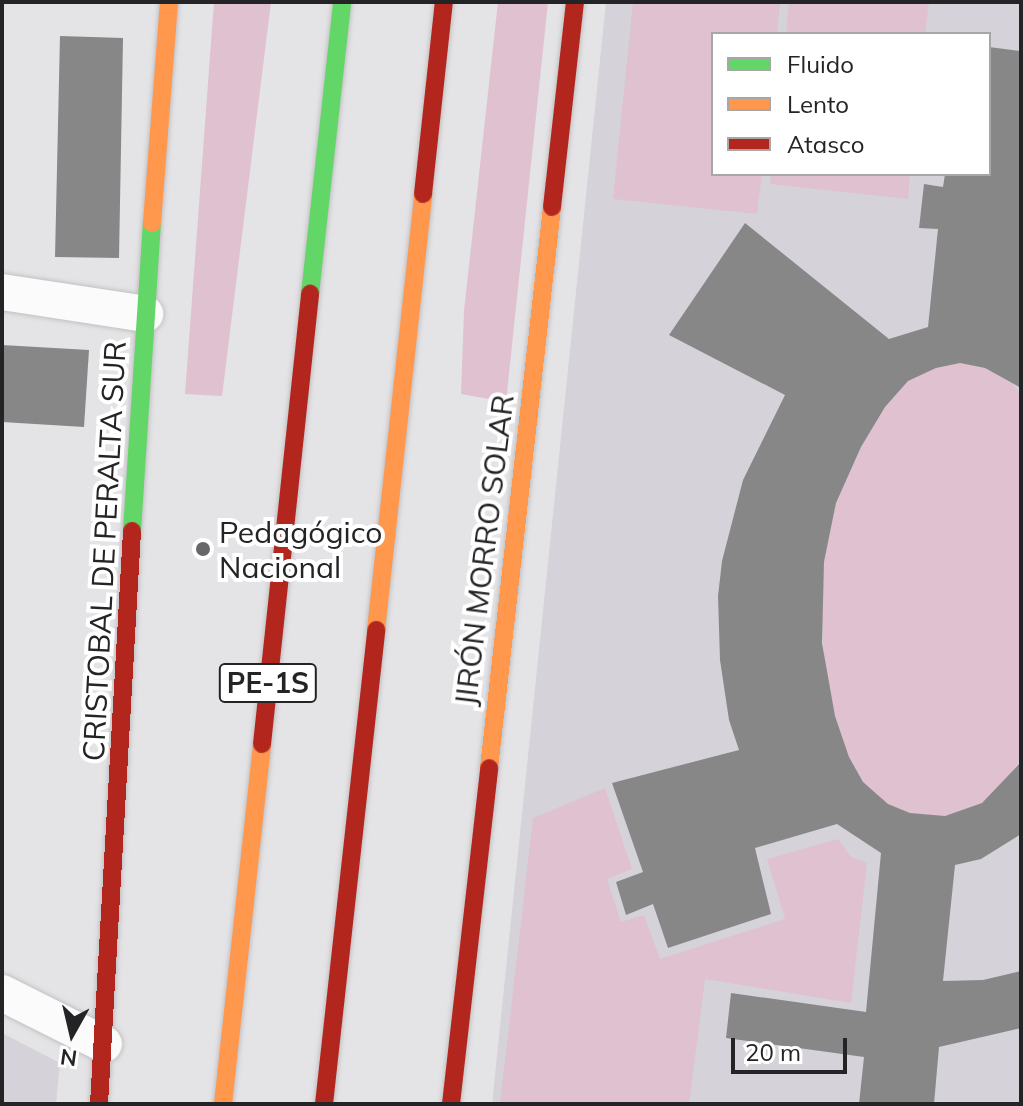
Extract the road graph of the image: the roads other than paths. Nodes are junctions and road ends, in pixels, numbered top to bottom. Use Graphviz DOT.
graph roads {
  1 [pos="169,2"];
  2 [pos="342,2"];
  3 [pos="444,2"];
  4 [pos="575,2"];
  5 [pos="2,292"];
  6 [pos="145,314"];
  7 [pos="2,993"];
  8 [pos="104,1044"];
  9 [pos="99,1104"];
  10 [pos="223,1104"];
  11 [pos="324,1104"];
  12 [pos="451,1104"];
  1 -- 6 [label="main road, CRISTOBAL DE PERALTA SUR"];
  2 -- 10 [label="main road, PE-1S"];
  3 -- 11 [label="main road"];
  4 -- 12 [label="main road, JIRÓN MORRO SOLAR"];
  5 -- 6 [label="street"];
  6 -- 8 [label="main road, CRISTOBAL DE PERALTA SUR"];
  7 -- 8 [label="street"];
  8 -- 9 [label="main road, CRISTOBAL DE PERALTA SUR"];
}
